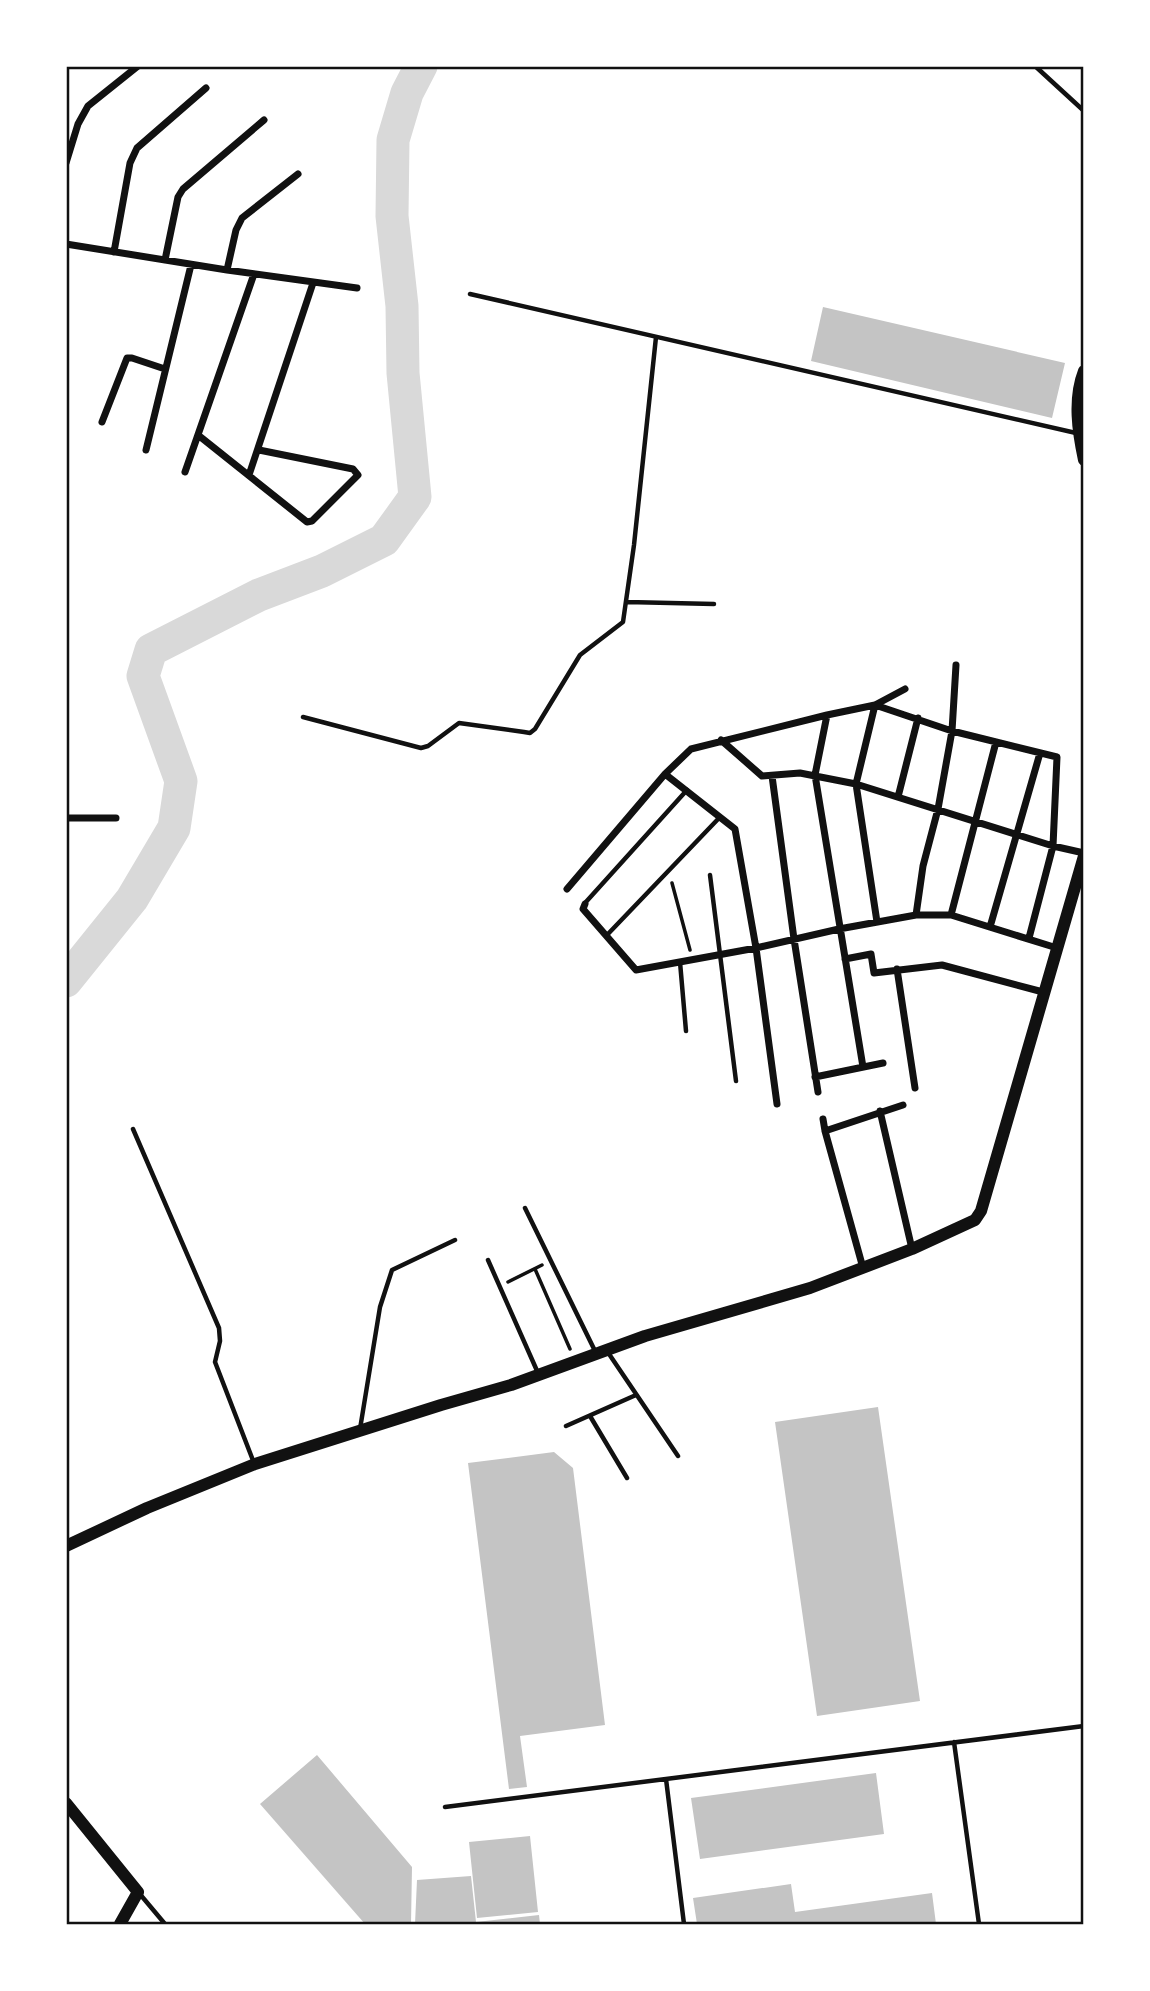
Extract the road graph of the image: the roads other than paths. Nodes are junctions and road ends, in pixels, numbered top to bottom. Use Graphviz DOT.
graph roads {
  1 [pos="138,66"];
  2 [pos="1035,66"];
  3 [pos="206,88"];
  4 [pos="1083,111"];
  5 [pos="264,120"];
  6 [pos="66,163"];
  7 [pos="298,173"];
  8 [pos="66,244"];
  9 [pos="114,252"];
  10 [pos="165,260"];
  11 [pos="191,265"];
  12 [pos="226,270"];
  13 [pos="254,274"];
  14 [pos="313,283"];
  15 [pos="356,288"];
  16 [pos="470,294"];
  17 [pos="656,337"];
  18 [pos="165,369"];
  19 [pos="1083,371"];
  20 [pos="102,422"];
  21 [pos="1078,433"];
  22 [pos="198,435"];
  23 [pos="146,450"];
  24 [pos="259,450"];
  25 [pos="1083,460"];
  26 [pos="185,472"];
  27 [pos="249,475"];
  28 [pos="627,602"];
  29 [pos="714,604"];
  30 [pos="956,666"];
  31 [pos="905,689"];
  32 [pos="875,705"];
  33 [pos="827,715"];
  34 [pos="303,717"];
  35 [pos="918,718"];
  36 [pos="952,731"];
  37 [pos="721,740"];
  38 [pos="996,742"];
  39 [pos="1040,753"];
  40 [pos="665,774"];
  41 [pos="815,775"];
  42 [pos="772,776"];
  43 [pos="856,784"];
  44 [pos="687,790"];
  45 [pos="898,797"];
  46 [pos="939,809"];
  47 [pos="721,816"];
  48 [pos="66,818"];
  49 [pos="116,818"];
  50 [pos="977,821"];
  51 [pos="1017,835"];
  52 [pos="1053,846"];
  53 [pos="1083,854"];
  54 [pos="710,875"];
  55 [pos="567,889"];
  56 [pos="584,904"];
  57 [pos="916,915"];
  58 [pos="951,915"];
  59 [pos="877,922"];
  60 [pos="990,927"];
  61 [pos="839,929"];
  62 [pos="607,935"];
  63 [pos="1029,938"];
  64 [pos="794,939"];
  65 [pos="1056,947"];
  66 [pos="756,948"];
  67 [pos="719,954"];
  68 [pos="845,959"];
  69 [pos="680,961"];
  70 [pos="897,969"];
  71 [pos="1043,992"];
  72 [pos="686,1031"];
  73 [pos="883,1063"];
  74 [pos="863,1067"];
  75 [pos="815,1077"];
  76 [pos="736,1081"];
  77 [pos="915,1088"];
  78 [pos="818,1092"];
  79 [pos="777,1104"];
  80 [pos="903,1105"];
  81 [pos="880,1111"];
  82 [pos="824,1119"];
  83 [pos="133,1129"];
  84 [pos="825,1131"];
  85 [pos="525,1208"];
  86 [pos="455,1240"];
  87 [pos="912,1249"];
  88 [pos="488,1260"];
  89 [pos="863,1268"];
  90 [pos="601,1352"];
  91 [pos="538,1374"];
  92 [pos="636,1395"];
  93 [pos="590,1416"];
  94 [pos="566,1426"];
  95 [pos="360,1430"];
  96 [pos="678,1456"];
  97 [pos="255,1464"];
  98 [pos="627,1478"];
  99 [pos="66,1546"];
  100 [pos="1083,1726"];
  101 [pos="954,1742"];
  102 [pos="666,1779"];
  103 [pos="66,1803"];
  104 [pos="446,1807"];
  105 [pos="138,1892"];
  106 [pos="120,1924"];
  107 [pos="165,1924"];
  108 [pos="684,1924"];
  109 [pos="979,1924"];
  1 -- 6 [label="street"];
  2 -- 4 [label="lane"];
  3 -- 9 [label="street"];
  5 -- 10 [label="street"];
  7 -- 12 [label="street"];
  8 -- 9 [label="street"];
  9 -- 10 [label="street"];
  10 -- 11 [label="street"];
  11 -- 12 [label="street"];
  11 -- 18 [label="street"];
  12 -- 13 [label="street"];
  13 -- 14 [label="street"];
  13 -- 22 [label="street"];
  14 -- 15 [label="street"];
  14 -- 24 [label="street"];
  16 -- 17 [label="lane"];
  17 -- 21 [label="lane"];
  17 -- 28 [label="lane"];
  18 -- 20 [label="street"];
  18 -- 23 [label="street"];
  19 -- 21 [label="street"];
  21 -- 25 [label="street"];
  22 -- 26 [label="street"];
  22 -- 27 [label="street"];
  24 -- 27 [label="street"];
  24 -- 27 [label="street"];
  28 -- 29 [label="lane"];
  28 -- 34 [label="lane"];
  30 -- 36 [label="street"];
  31 -- 32 [label="street"];
  32 -- 33 [label="street"];
  32 -- 35 [label="street"];
  32 -- 43 [label="street"];
  33 -- 37 [label="street"];
  33 -- 41 [label="street"];
  35 -- 36 [label="street"];
  35 -- 45 [label="street"];
  36 -- 38 [label="street"];
  36 -- 46 [label="street"];
  37 -- 40 [label="street"];
  37 -- 42 [label="street"];
  38 -- 39 [label="street"];
  38 -- 50 [label="street"];
  39 -- 51 [label="street"];
  39 -- 52 [label="street"];
  40 -- 44 [label="street"];
  40 -- 55 [label="street"];
  41 -- 42 [label="street"];
  41 -- 43 [label="street"];
  41 -- 61 [label="street"];
  42 -- 64 [label="street"];
  43 -- 45 [label="street"];
  43 -- 59 [label="street"];
  44 -- 47 [label="street"];
  44 -- 56 [label="lane"];
  45 -- 46 [label="street"];
  46 -- 50 [label="street"];
  46 -- 57 [label="street"];
  47 -- 62 [label="lane"];
  47 -- 66 [label="street"];
  48 -- 49 [label="street"];
  50 -- 51 [label="street"];
  50 -- 58 [label="street"];
  51 -- 52 [label="street"];
  51 -- 60 [label="street"];
  52 -- 53 [label="street"];
  52 -- 63 [label="street"];
  53 -- 65 [label="street"];
  54 -- 67 [label="lane"];
  56 -- 62 [label="street"];
  57 -- 58 [label="street"];
  57 -- 59 [label="street"];
  58 -- 60 [label="street"];
  59 -- 61 [label="street"];
  60 -- 63 [label="street"];
  61 -- 64 [label="street"];
  61 -- 68 [label="street"];
  62 -- 69 [label="street"];
  63 -- 65 [label="street"];
  64 -- 66 [label="street"];
  64 -- 75 [label="street"];
  65 -- 71 [label="street"];
  66 -- 67 [label="street"];
  66 -- 79 [label="street"];
  67 -- 69 [label="street"];
  67 -- 76 [label="lane"];
  68 -- 70 [label="street"];
  68 -- 74 [label="street"];
  69 -- 72 [label="lane"];
  70 -- 71 [label="street"];
  70 -- 77 [label="street"];
  71 -- 87 [label="street"];
  73 -- 74 [label="street"];
  74 -- 75 [label="street"];
  75 -- 78 [label="street"];
  80 -- 81 [label="street"];
  81 -- 84 [label="street"];
  81 -- 87 [label="street"];
  82 -- 84 [label="street"];
  83 -- 97 [label="lane"];
  84 -- 89 [label="street"];
  85 -- 90 [label="lane"];
  86 -- 95 [label="lane"];
  87 -- 89 [label="street"];
  88 -- 91 [label="lane"];
  89 -- 90 [label="street"];
  90 -- 91 [label="street"];
  90 -- 92 [label="lane"];
  91 -- 95 [label="street"];
  92 -- 93 [label="lane"];
  92 -- 96 [label="lane"];
  93 -- 94 [label="lane"];
  93 -- 98 [label="lane"];
  95 -- 97 [label="street"];
  97 -- 99 [label="street"];
  100 -- 101 [label="lane"];
  101 -- 102 [label="lane"];
  101 -- 109 [label="lane"];
  102 -- 104 [label="lane"];
  102 -- 108 [label="lane"];
  103 -- 105 [label="street"];
  105 -- 106 [label="street"];
  105 -- 107 [label="lane"];
}
